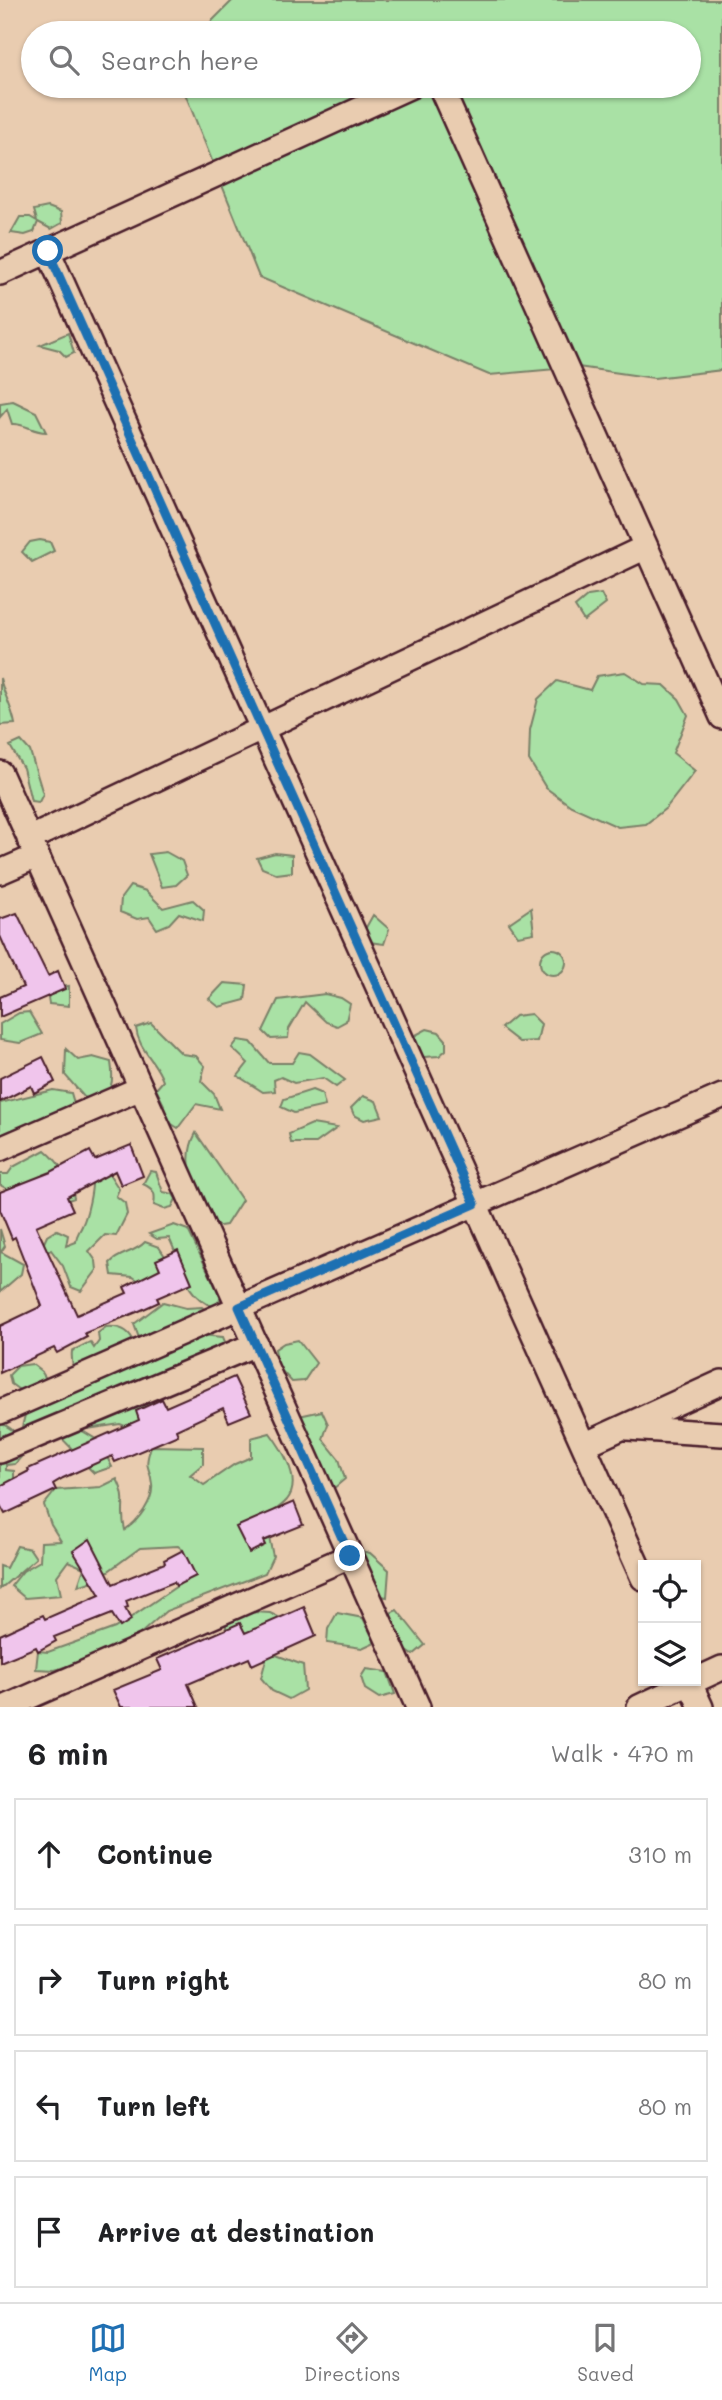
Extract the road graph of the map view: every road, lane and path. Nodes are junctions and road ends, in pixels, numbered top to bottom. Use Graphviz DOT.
graph roads {
  1 [pos="385,98"];
  2 [pos="444,98"];
  3 [pos="48,251"];
  4 [pos="0,273"];
  5 [pos="646,547"];
  6 [pos="722,717"];
  7 [pos="262,728"];
  8 [pos="0,774"];
  9 [pos="33,847"];
  10 [pos="0,872"];
  11 [pos="141,1087"];
  12 [pos="722,1096"];
  13 [pos="0,1149"];
  14 [pos="475,1204"];
  15 [pos="239,1307"];
  16 [pos="256,1344"];
  17 [pos="722,1382"];
  18 [pos="0,1412"];
  19 [pos="622,1428"];
  20 [pos="722,1434"];
  21 [pos="584,1445"];
  22 [pos="0,1451"];
  23 [pos="350,1556"];
  24 [pos="638,1567"];
  25 [pos="722,1668"];
  26 [pos="701,1677"];
  27 [pos="682,1686"];
  28 [pos="694,1686"];
  29 [pos="6,1707"];
  30 [pos="418,1707"];
  31 [pos="639,1707"];
  32 [pos="701,1707"];
  1 -- 3 [label="street"];
  2 -- 5 [label="street"];
  3 -- 4 [label="street"];
  3 -- 7 [label="street"];
  5 -- 6 [label="street"];
  5 -- 7 [label="street"];
  7 -- 9 [label="street"];
  7 -- 14 [label="street"];
  8 -- 9 [label="street"];
  9 -- 10 [label="street"];
  9 -- 11 [label="street"];
  11 -- 13 [label="street"];
  11 -- 15 [label="street"];
  12 -- 14 [label="street"];
  14 -- 15 [label="street"];
  14 -- 21 [label="street"];
  15 -- 16 [label="street"];
  15 -- 18 [label="street"];
  16 -- 22 [label="street"];
  16 -- 23 [label="street"];
  17 -- 19 [label="street"];
  19 -- 20 [label="street"];
  19 -- 21 [label="street"];
  21 -- 24 [label="street"];
  23 -- 29 [label="street"];
  23 -- 30 [label="street"];
  25 -- 26 [label="street"];
  27 -- 31 [label="street"];
  28 -- 32 [label="street"];
}
